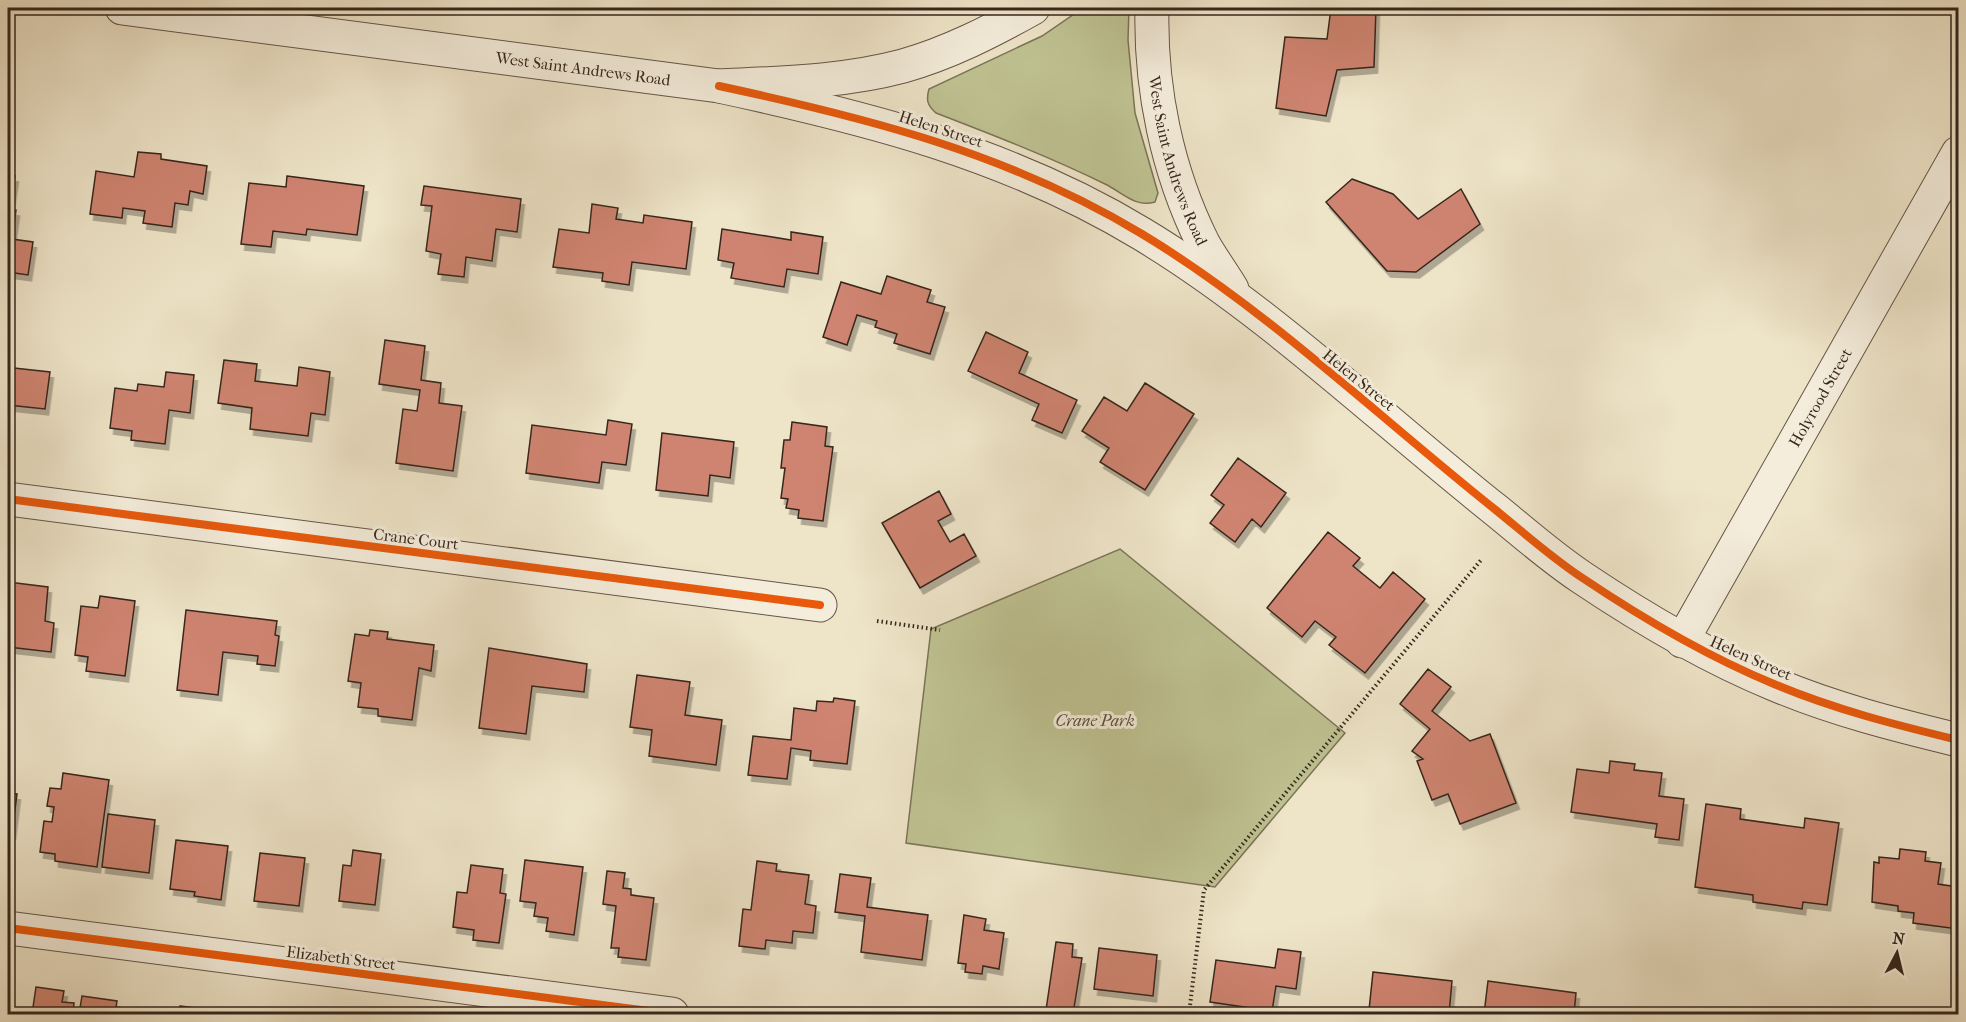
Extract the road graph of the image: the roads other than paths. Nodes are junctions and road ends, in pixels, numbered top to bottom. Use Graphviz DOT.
graph roads {
  1 [pos="122,8"];
  2 [pos="1033,8"];
  3 [pos="1152,8"];
  4 [pos="276,18"];
  5 [pos="720,86"];
  6 [pos="1959,153"];
  7 [pos="1240,302"];
  8 [pos="8,499"];
  9 [pos="820,605"];
  10 [pos="1682,641"];
  11 [pos="1959,741"];
  12 [pos="8,928"];
  13 [pos="672,1014"];
  1 -- 4 [label="street, West Saint Andrews Road"];
  2 -- 5 [label="street, West Saint Andrews Road"];
  3 -- 7 [label="street, West Saint Andrews Road"];
  4 -- 5 [label="street, West Saint Andrews Road"];
  5 -- 7 [label="street, Helen Street"];
  6 -- 10 [label="street, Holyrood Street"];
  7 -- 10 [label="street, Helen Street"];
  8 -- 9 [label="street, Crane Court"];
  10 -- 11 [label="street, Helen Street"];
  12 -- 13 [label="street, Elizabeth Street"];
}
